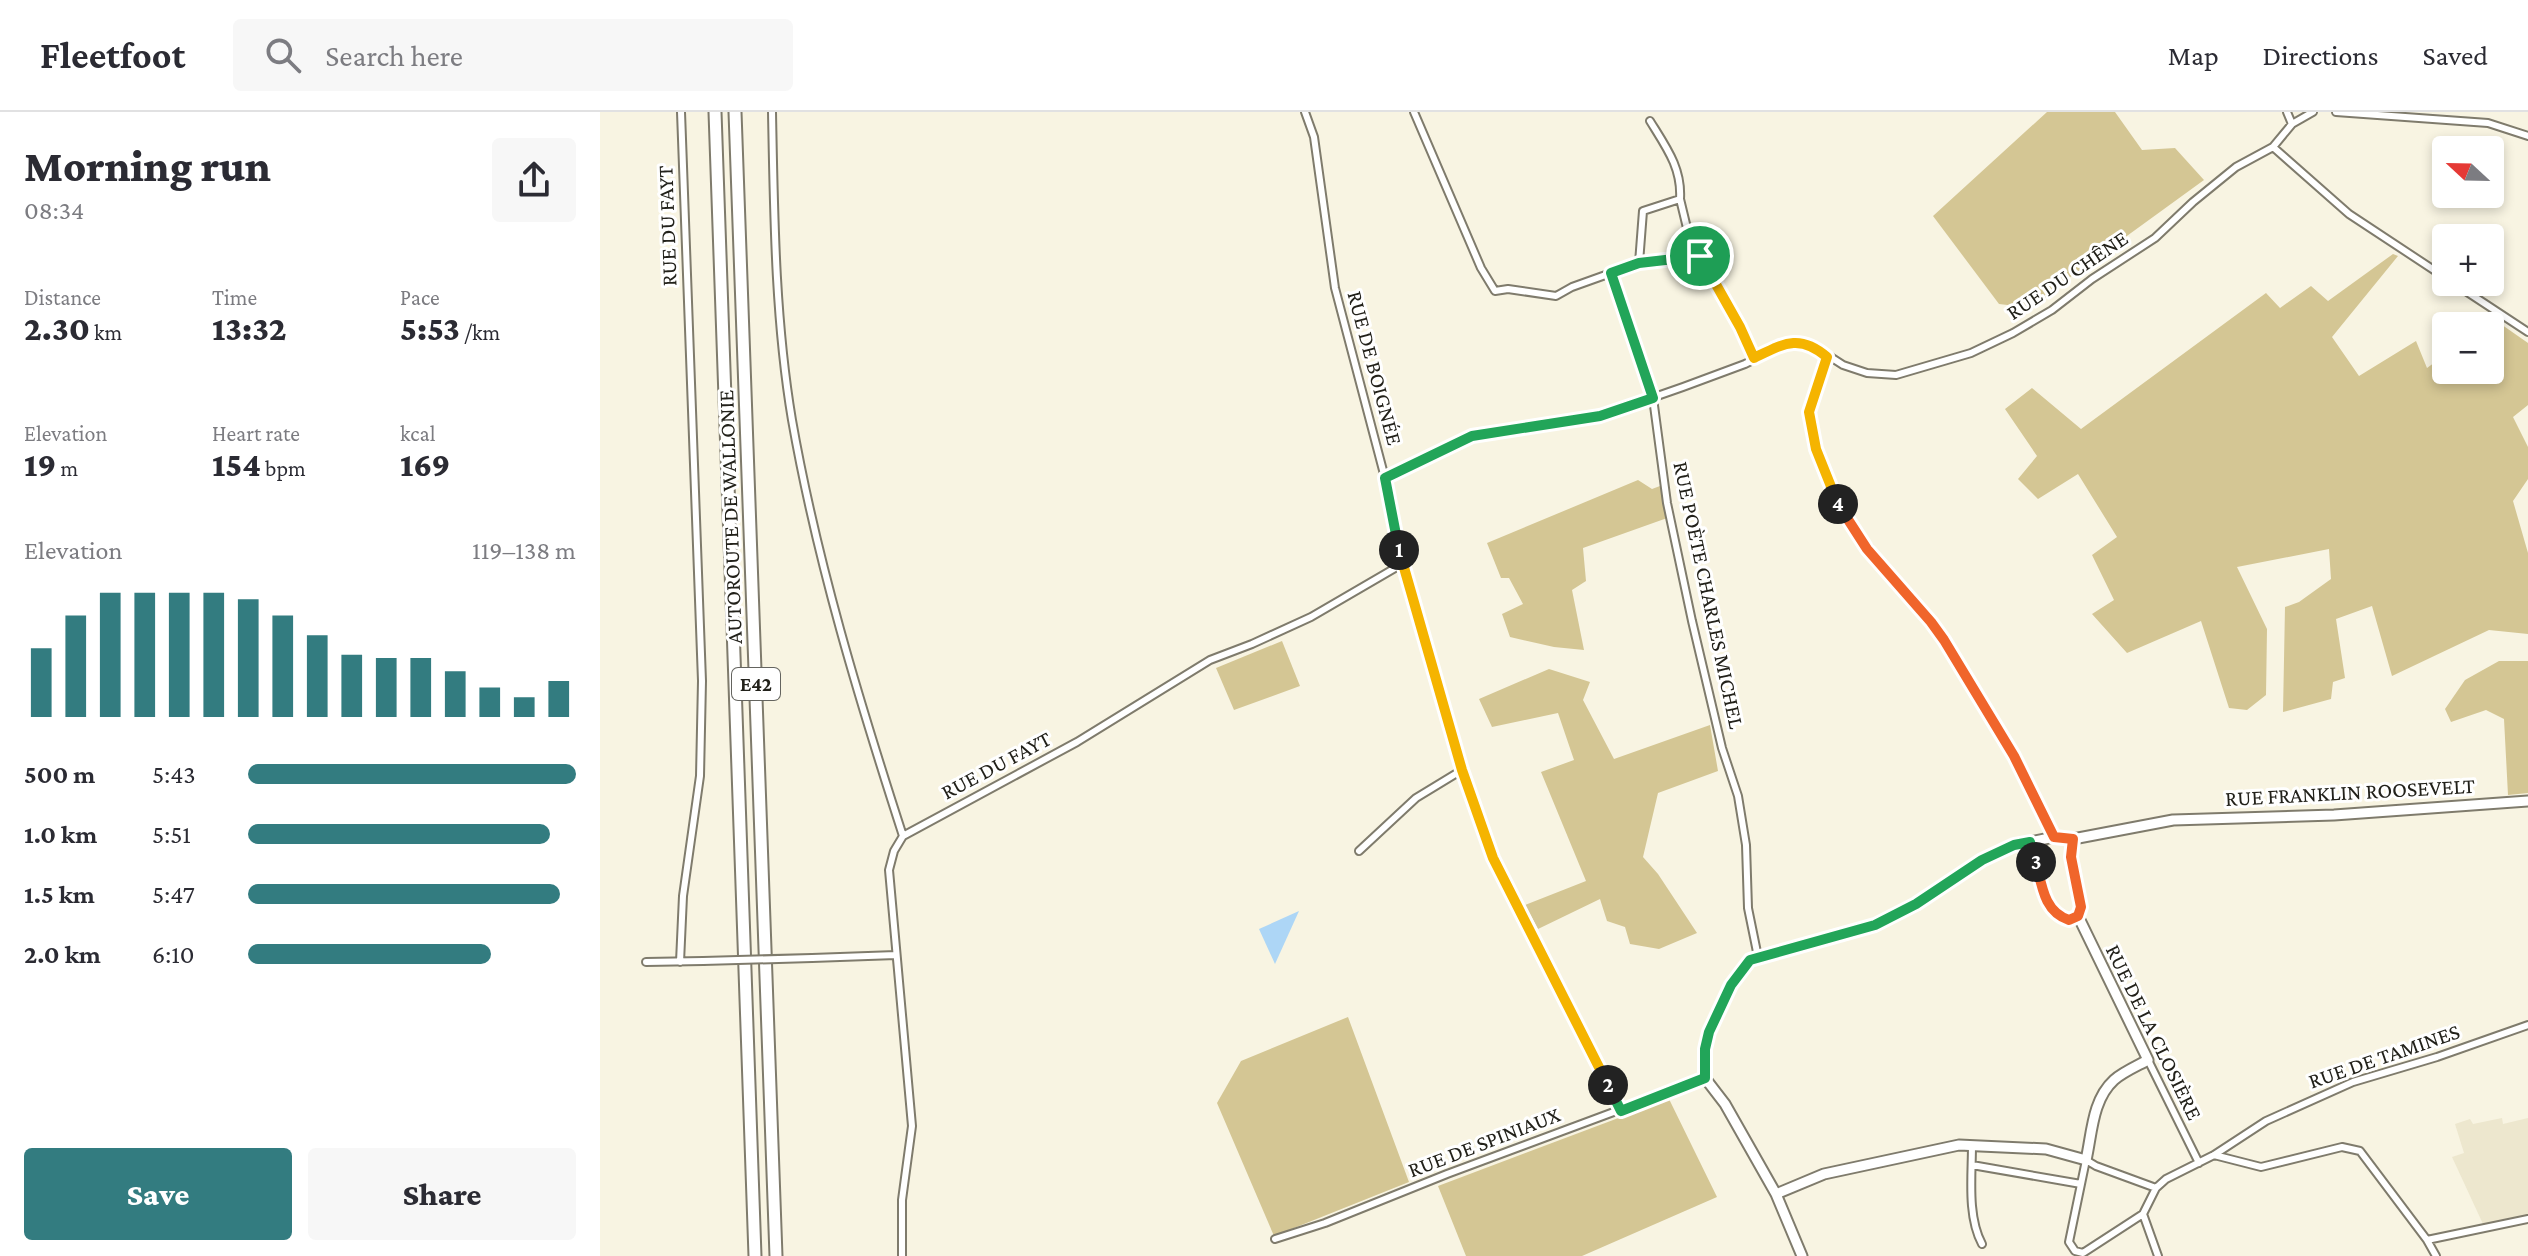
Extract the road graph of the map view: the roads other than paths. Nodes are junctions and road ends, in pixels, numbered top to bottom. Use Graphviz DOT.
graph roads {
  1 [pos="681,112"];
  2 [pos="715,112"];
  3 [pos="735,112"];
  4 [pos="772,112"];
  5 [pos="1305,112"];
  6 [pos="1414,112"];
  7 [pos="2287,112"];
  8 [pos="2313,112"];
  9 [pos="2336,112"];
  10 [pos="1650,121"];
  11 [pos="2292,124"];
  12 [pos="2528,136"];
  13 [pos="2273,147"];
  14 [pos="1680,199"];
  15 [pos="1700,256"];
  16 [pos="1639,263"];
  17 [pos="2432,269"];
  18 [pos="1611,273"];
  19 [pos="2473,296"];
  20 [pos="2528,332"];
  21 [pos="1827,357"];
  22 [pos="1754,358"];
  23 [pos="1653,398"];
  24 [pos="1385,478"];
  25 [pos="1402,564"];
  26 [pos="1462,770"];
  27 [pos="2528,801"];
  28 [pos="903,836"];
  29 [pos="2054,837"];
  30 [pos="2073,839"];
  31 [pos="2030,842"];
  32 [pos="1359,851"];
  33 [pos="2078,916"];
  34 [pos="896,955"];
  35 [pos="1758,957"];
  36 [pos="646,962"];
  37 [pos="680,962"];
  38 [pos="2528,1025"];
  39 [pos="2148,1060"];
  40 [pos="1705,1078"];
  41 [pos="1621,1111"];
  42 [pos="1972,1144"];
  43 [pos="2214,1155"];
  44 [pos="2086,1160"];
  45 [pos="2199,1163"];
  46 [pos="1972,1165"];
  47 [pos="2081,1184"];
  48 [pos="2156,1188"];
  49 [pos="1776,1194"];
  50 [pos="2143,1214"];
  51 [pos="2528,1219"];
  52 [pos="1275,1239"];
  53 [pos="2427,1240"];
  54 [pos="1982,1244"];
  55 [pos="755,1256"];
  56 [pos="776,1256"];
  57 [pos="902,1256"];
  58 [pos="1802,1256"];
  59 [pos="2158,1256"];
  60 [pos="2436,1256"];
  1 -- 37 [label="street, RUE DU FAYT"];
  2 -- 55 [label="highway, AUTOROUTE DE WALLONIE / E42"];
  3 -- 56 [label="highway, AUTOROUTE DE WALLONIE / E42"];
  4 -- 28 [label="street"];
  5 -- 24 [label="street, RUE DE BOIGNÉE"];
  6 -- 18 [label="street"];
  7 -- 11 [label="street"];
  8 -- 11 [label="street"];
  9 -- 12 [label="street"];
  10 -- 14 [label="street"];
  11 -- 13 [label="street, RUE DU CHÊNE"];
  13 -- 17 [label="street"];
  13 -- 21 [label="street, RUE DU CHÊNE"];
  14 -- 15 [label="street"];
  14 -- 16 [label="street"];
  15 -- 16 [label="street"];
  15 -- 22 [label="street"];
  16 -- 18 [label="street"];
  18 -- 23 [label="street, RUE POÈTE CHARLES MICHEL"];
  19 -- 20 [label="street"];
  21 -- 22 [label="street, RUE DU CHÊNE"];
  21 -- 29 [label="street"];
  22 -- 23 [label="street"];
  23 -- 24 [label="street"];
  23 -- 35 [label="street, RUE POÈTE CHARLES MICHEL"];
  24 -- 25 [label="street, RUE DE BOIGNÉE"];
  25 -- 26 [label="street, RUE DE BOIGNÉE"];
  25 -- 28 [label="street, RUE DU FAYT"];
  26 -- 32 [label="street"];
  26 -- 41 [label="street, RUE DE BOIGNÉE"];
  27 -- 30 [label="main road, RUE FRANKLIN ROOSEVELT"];
  28 -- 34 [label="street"];
  29 -- 30 [label="main road, RUE FRANKLIN ROOSEVELT"];
  29 -- 31 [label="main road, RUE FRANKLIN ROOSEVELT"];
  30 -- 33 [label="main road, RUE DE LA CLOSIÈRE"];
  31 -- 33 [label="street"];
  31 -- 35 [label="main road, RUE FRANKLIN ROOSEVELT"];
  33 -- 39 [label="main road, RUE DE LA CLOSIÈRE"];
  34 -- 37 [label="street, bridge"];
  34 -- 57 [label="street"];
  35 -- 40 [label="main road"];
  36 -- 37 [label="street"];
  38 -- 43 [label="street, RUE DE TAMINES"];
  39 -- 44 [label="main road"];
  39 -- 45 [label="street, RUE DE LA CLOSIÈRE"];
  40 -- 41 [label="street, RUE DE SPINIAUX"];
  40 -- 49 [label="main road"];
  41 -- 52 [label="street, RUE DE SPINIAUX"];
  42 -- 44 [label="main road"];
  42 -- 46 [label="street"];
  42 -- 49 [label="main road"];
  43 -- 45 [label="street, RUE DE TAMINES"];
  43 -- 53 [label="street"];
  44 -- 47 [label="street"];
  44 -- 48 [label="street"];
  45 -- 48 [label="street, RUE DE TAMINES"];
  46 -- 47 [label="street"];
  46 -- 54 [label="street"];
  47 -- 50 [label="street"];
  48 -- 50 [label="street"];
  49 -- 58 [label="main road"];
  50 -- 59 [label="street"];
  51 -- 53 [label="street"];
  53 -- 60 [label="street"];
}
